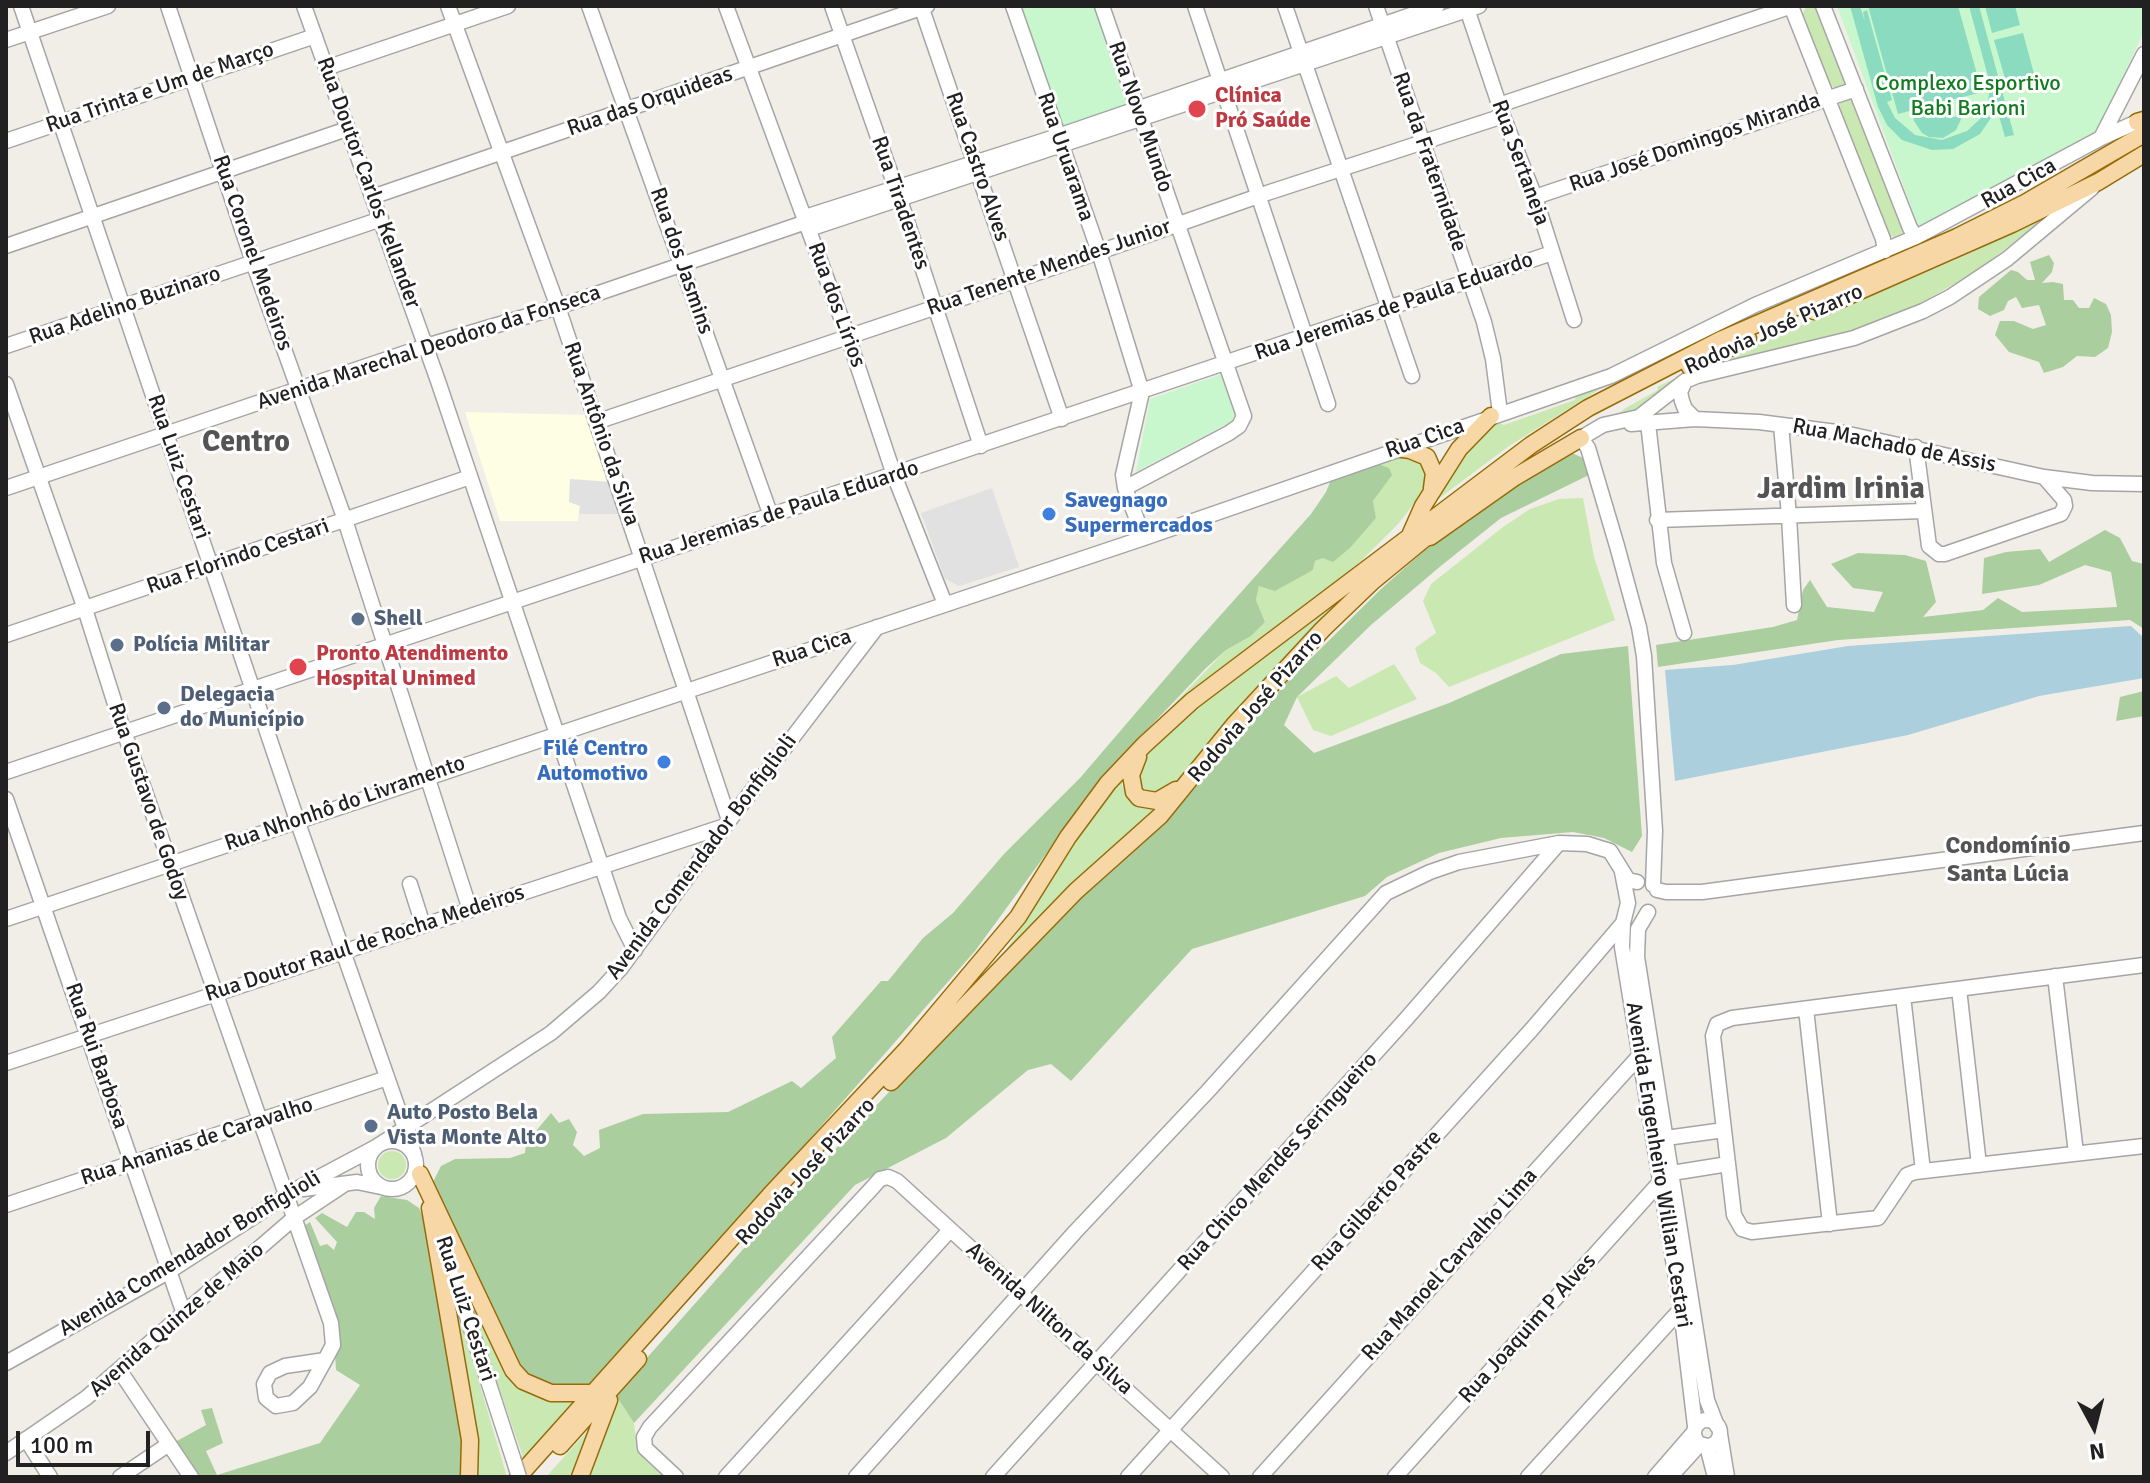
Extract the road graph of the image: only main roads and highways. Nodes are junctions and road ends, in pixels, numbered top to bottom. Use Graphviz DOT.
graph roads {
  1 [pos="2142,125"];
  2 [pos="2144,154"];
  3 [pos="1495,414"];
  4 [pos="1581,438"];
  5 [pos="1395,448"];
  6 [pos="1431,494"];
  7 [pos="1401,547"];
  8 [pos="1144,745"];
  9 [pos="1195,775"];
  10 [pos="417,1163"];
  11 [pos="429,1202"];
  12 [pos="613,1389"];
  13 [pos="594,1393"];
  14 [pos="469,1477"];
  15 [pos="518,1477"];
  16 [pos="532,1477"];
  17 [pos="580,1477"];
  1 -- 7 [label="main road, Rodovia José Pizarro"];
  2 -- 7 [label="main road, Rodovia José Pizarro"];
  3 -- 6 [label="main road"];
  4 -- 7 [label="main road"];
  5 -- 6 [label="main road"];
  6 -- 7 [label="main road"];
  7 -- 8 [label="main road, Rodovia José Pizarro"];
  7 -- 9 [label="main road, Rodovia José Pizarro"];
  8 -- 9 [label="main road"];
  8 -- 13 [label="main road, Rodovia José Pizarro"];
  9 -- 12 [label="main road, Rodovia José Pizarro"];
  10 -- 13 [label="main road"];
  11 -- 14 [label="main road"];
  12 -- 16 [label="main road, Rodovia José Pizarro"];
  12 -- 17 [label="main road"];
  13 -- 15 [label="main road, Rodovia José Pizarro"];
}
